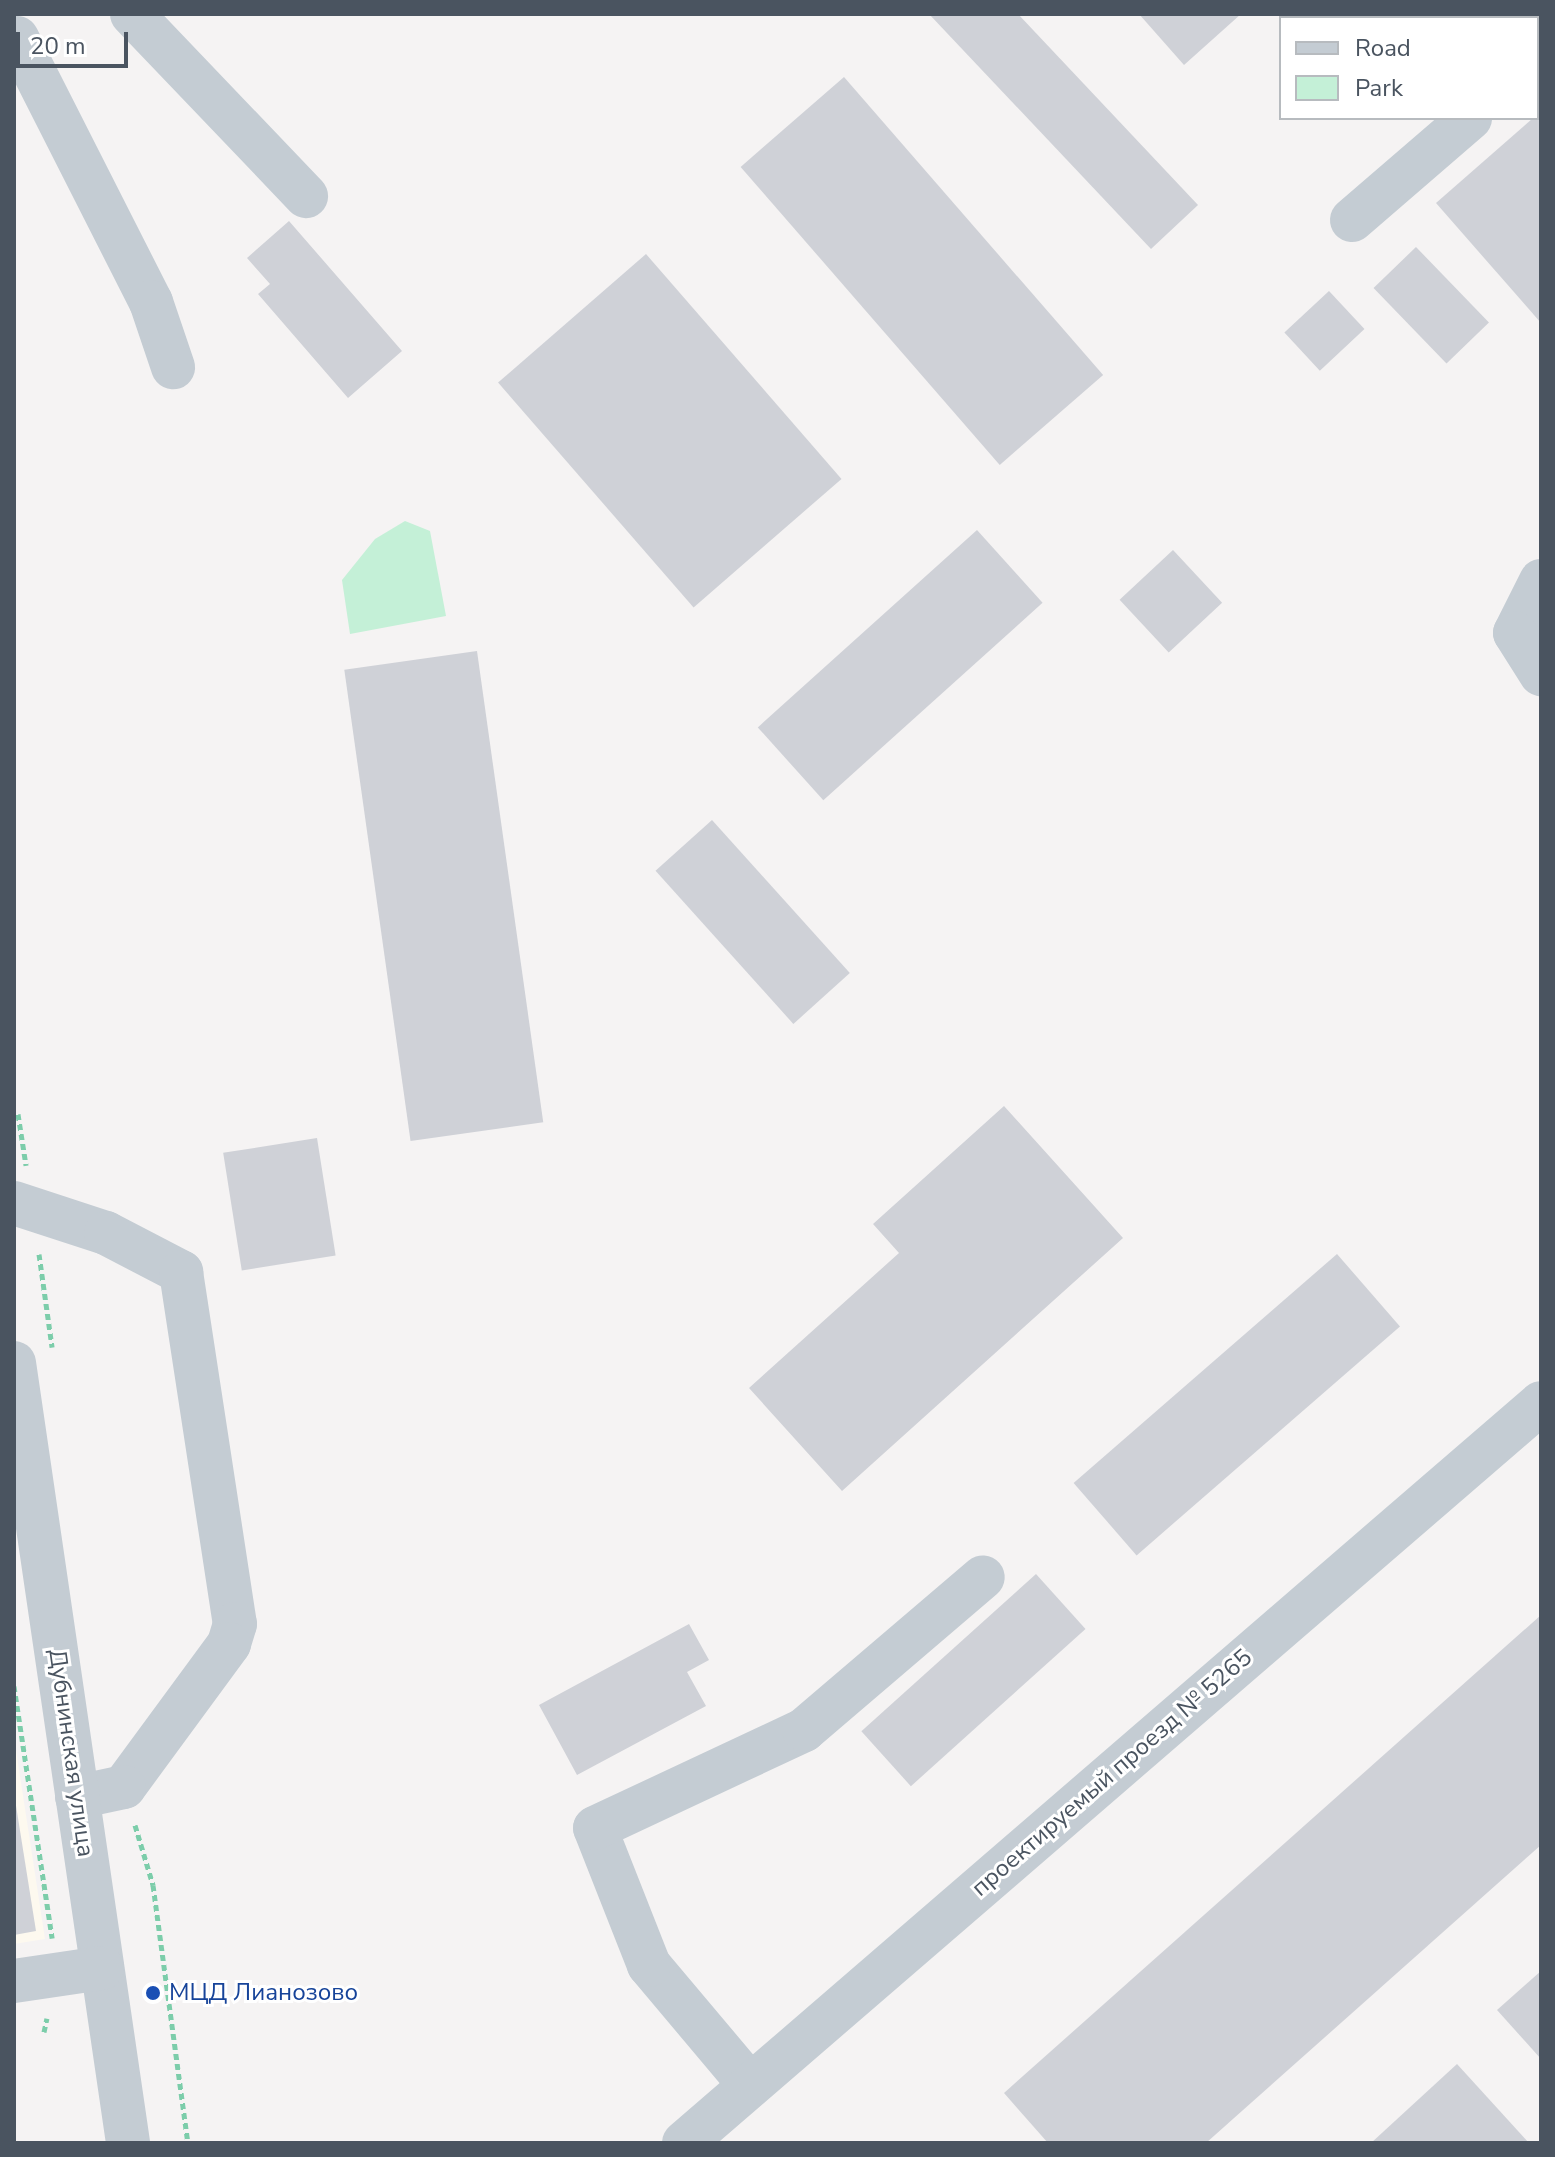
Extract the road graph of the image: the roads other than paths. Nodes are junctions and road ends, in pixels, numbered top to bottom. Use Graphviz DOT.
graph roads {
  1 [pos="132,14"];
  2 [pos="23,31"];
  3 [pos="1468,120"];
  4 [pos="306,196"];
  5 [pos="1352,220"];
  6 [pos="173,367"];
  7 [pos="1541,581"];
  8 [pos="1541,674"];
  9 [pos="23,1206"];
  10 [pos="35,1365"];
  11 [pos="1541,1403"];
  12 [pos="983,1577"];
  13 [pos="77,1797"];
  14 [pos="102,1968"];
  15 [pos="14,1981"];
  16 [pos="750,2085"];
  17 [pos="128,2143"];
  18 [pos="684,2143"];
  1 -- 4 [label="street"];
  2 -- 6 [label="street"];
  3 -- 5 [label="street"];
  7 -- 8 [label="street"];
  9 -- 13 [label="street"];
  10 -- 13 [label="street, Дубнинская улица"];
  11 -- 16 [label="street, проектируемый проезд № 5265"];
  12 -- 16 [label="street"];
  13 -- 14 [label="street, Дубнинская улица"];
  14 -- 15 [label="street"];
  14 -- 17 [label="street, Дубнинская улица"];
  16 -- 18 [label="street, проектируемый проезд № 5265"];
}
